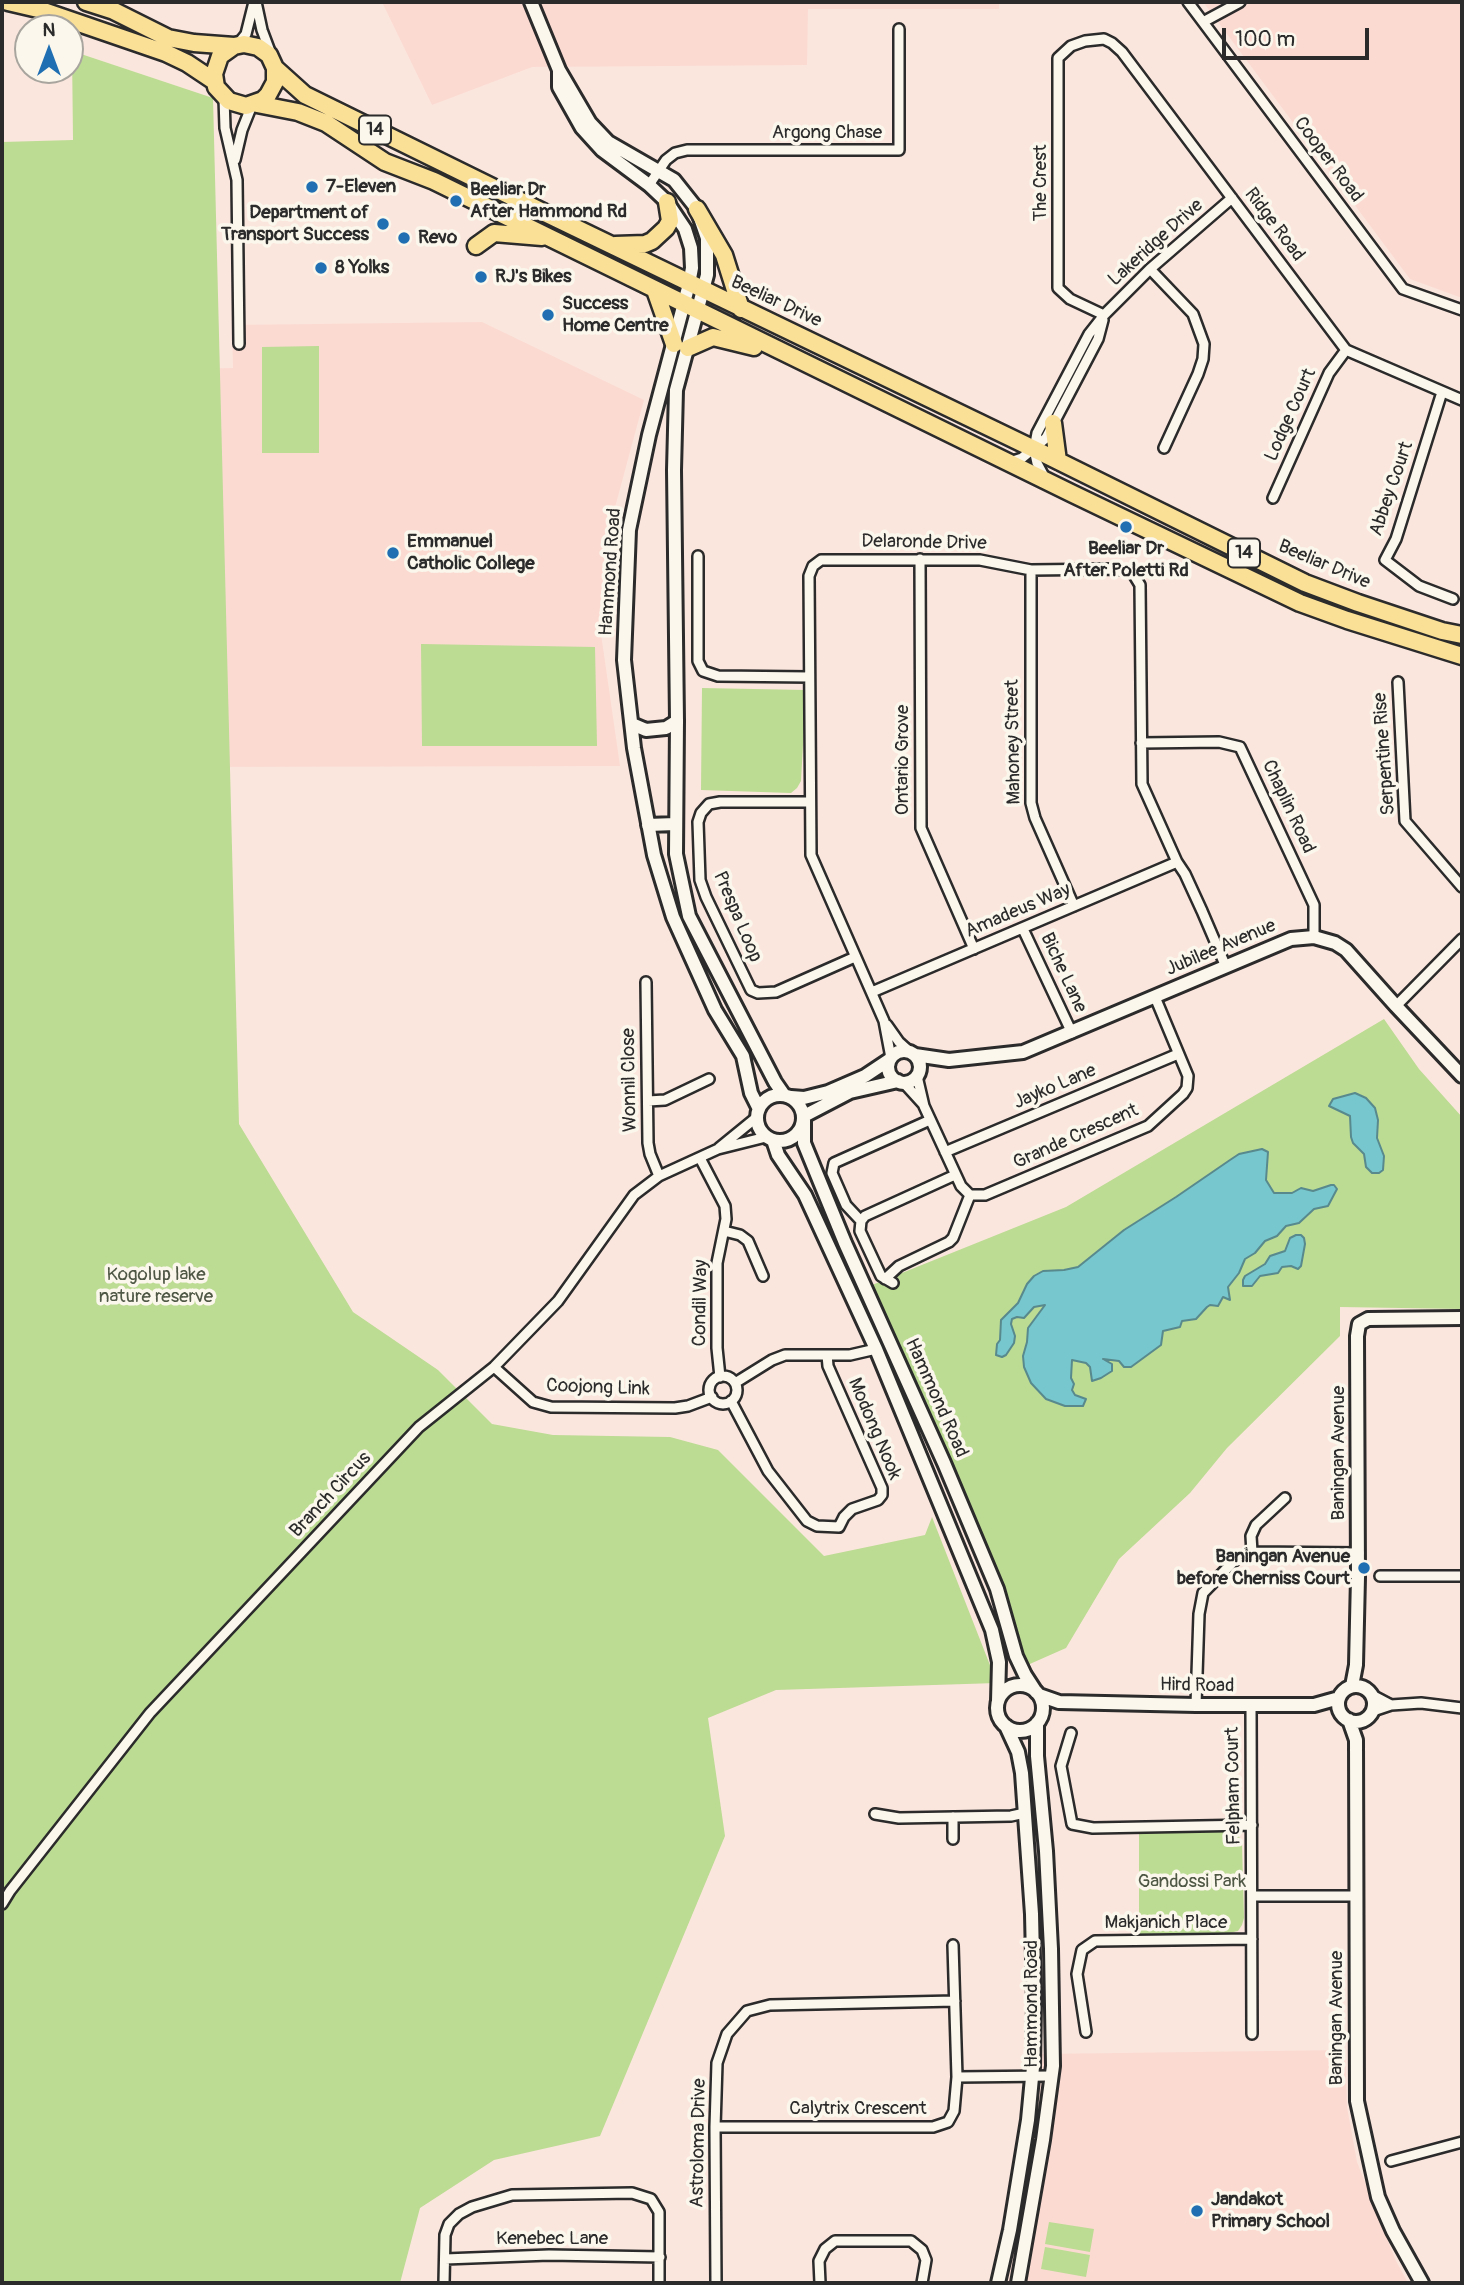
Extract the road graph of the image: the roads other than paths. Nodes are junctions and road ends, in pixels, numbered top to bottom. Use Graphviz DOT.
graph roads {
  1 [pos="8,2"];
  2 [pos="86,2"];
  3 [pos="255,2"];
  4 [pos="531,2"];
  5 [pos="1188,2"];
  6 [pos="1240,2"];
  7 [pos="1203,22"];
  8 [pos="899,29"];
  9 [pos="1085,41"];
  10 [pos="236,45"];
  11 [pos="275,66"];
  12 [pos="559,70"];
  13 [pos="214,81"];
  14 [pos="224,98"];
  15 [pos="254,104"];
  16 [pos="234,162"];
  17 [pos="660,171"];
  18 [pos="649,185"];
  19 [pos="1232,198"];
  20 [pos="667,202"];
  21 [pos="697,209"];
  22 [pos="551,238"];
  23 [pos="475,246"];
  24 [pos="612,246"];
  25 [pos="1150,269"];
  26 [pos="696,287"];
  27 [pos="655,290"];
  28 [pos="691,308"];
  29 [pos="741,309"];
  30 [pos="1462,310"];
  31 [pos="1104,315"];
  32 [pos="239,344"];
  33 [pos="681,346"];
  34 [pos="1346,351"];
  35 [pos="816,368"];
  36 [pos="1442,392"];
  37 [pos="1462,400"];
  38 [pos="1053,423"];
  39 [pos="649,435"];
  40 [pos="674,437"];
  41 [pos="1164,448"];
  42 [pos="1034,449"];
  43 [pos="1058,461"];
  44 [pos="1009,462"];
  45 [pos="1046,480"];
  46 [pos="1273,498"];
  47 [pos="698,556"];
  48 [pos="920,559"];
  49 [pos="1031,570"];
  50 [pos="1453,599"];
  51 [pos="1462,635"];
  52 [pos="1462,656"];
  53 [pos="809,677"];
  54 [pos="1398,682"];
  55 [pos="677,721"];
  56 [pos="632,724"];
  57 [pos="1141,743"];
  58 [pos="809,802"];
  59 [pos="675,824"];
  60 [pos="648,825"];
  61 [pos="1177,862"];
  62 [pos="1462,887"];
  63 [pos="1074,906"];
  64 [pos="1023,929"];
  65 [pos="1314,937"];
  66 [pos="1462,939"];
  67 [pos="974,949"];
  68 [pos="855,957"];
  69 [pos="1226,967"];
  70 [pos="646,982"];
  71 [pos="872,992"];
  72 [pos="1155,997"];
  73 [pos="1396,1006"];
  74 [pos="884,1021"];
  75 [pos="1072,1033"];
  76 [pos="912,1053"];
  77 [pos="1178,1054"];
  78 [pos="890,1059"];
  79 [pos="949,1060"];
  80 [pos="917,1075"];
  81 [pos="1462,1076"];
  82 [pos="709,1079"];
  83 [pos="900,1082"];
  84 [pos="787,1096"];
  85 [pos="648,1101"];
  86 [pos="924,1106"];
  87 [pos="758,1113"];
  88 [pos="804,1118"];
  89 [pos="930,1120"];
  90 [pos="770,1139"];
  91 [pos="718,1149"];
  92 [pos="945,1153"];
  93 [pos="700,1158"];
  94 [pos="955,1175"];
  95 [pos="659,1176"];
  96 [pos="970,1195"];
  97 [pos="861,1221"];
  98 [pos="724,1231"];
  99 [pos="764,1276"];
  100 [pos="1462,1318"];
  101 [pos="876,1349"];
  102 [pos="827,1356"];
  103 [pos="494,1367"];
  104 [pos="720,1377"];
  105 [pos="735,1383"];
  106 [pos="712,1397"];
  107 [pos="731,1401"];
  108 [pos="1285,1497"];
  109 [pos="1252,1552"];
  110 [pos="1359,1553"];
  111 [pos="1380,1576"];
  112 [pos="1462,1576"];
  113 [pos="1362,1689"];
  114 [pos="1037,1693"];
  115 [pos="998,1701"];
  116 [pos="1079,1703"];
  117 [pos="1196,1705"];
  118 [pos="1391,1705"];
  119 [pos="1251,1706"];
  120 [pos="1462,1708"];
  121 [pos="1343,1710"];
  122 [pos="1369,1715"];
  123 [pos="1039,1720"];
  124 [pos="1006,1726"];
  125 [pos="1071,1733"];
  126 [pos="1356,1740"];
  127 [pos="1025,1813"];
  128 [pos="875,1814"];
  129 [pos="953,1817"];
  130 [pos="1252,1825"];
  131 [pos="953,1839"];
  132 [pos="1253,1896"];
  133 [pos="1356,1896"];
  134 [pos="2,1904"];
  135 [pos="1252,1939"];
  136 [pos="953,1945"];
  137 [pos="955,2001"];
  138 [pos="1086,2032"];
  139 [pos="1252,2034"];
  140 [pos="1051,2076"];
  141 [pos="957,2077"];
  142 [pos="1032,2077"];
  143 [pos="715,2127"];
  144 [pos="1462,2143"];
  145 [pos="1391,2161"];
  146 [pos="660,2257"];
  147 [pos="445,2259"];
  148 [pos="444,2283"];
  149 [pos="660,2283"];
  150 [pos="716,2283"];
  151 [pos="820,2283"];
  152 [pos="922,2283"];
  153 [pos="998,2283"];
  154 [pos="1018,2283"];
  155 [pos="1422,2283"];
  1 -- 13 [label="highway"];
  2 -- 10 [label="highway, Beeliar Drive / 14"];
  3 -- 10 [label="street"];
  3 -- 11 [label="street"];
  4 -- 12 [label="main road, Hammond Road"];
  5 -- 7 [label="street, Cooper Road"];
  6 -- 7 [label="street"];
  7 -- 30 [label="street, Cooper Road"];
  8 -- 17 [label="street, Argong Chase"];
  9 -- 19 [label="street, Ridge Road"];
  9 -- 31 [label="street, The Crest"];
  10 -- 11 [label="highway, Beeliar Drive / 14"];
  10 -- 13 [label="highway"];
  11 -- 15 [label="highway"];
  11 -- 24 [label="highway, Beeliar Drive / 14"];
  12 -- 17 [label="main road, Hammond Road"];
  12 -- 18 [label="main road, Hammond Road"];
  13 -- 14 [label="highway"];
  14 -- 15 [label="highway, 14"];
  14 -- 16 [label="street"];
  15 -- 16 [label="street"];
  15 -- 22 [label="highway, 14"];
  16 -- 32 [label="street"];
  17 -- 18 [label="street, Argong Chase"];
  17 -- 21 [label="main road, Hammond Road"];
  18 -- 20 [label="main road, Hammond Road"];
  19 -- 25 [label="street, Lakeridge Drive"];
  19 -- 34 [label="street, Ridge Road"];
  20 -- 24 [label="highway"];
  20 -- 26 [label="main road, Hammond Road"];
  21 -- 26 [label="main road, Hammond Road"];
  21 -- 29 [label="highway"];
  22 -- 23 [label="highway"];
  22 -- 27 [label="highway, 14"];
  24 -- 26 [label="highway, Beeliar Drive / 14"];
  25 -- 31 [label="street, Lakeridge Drive"];
  25 -- 41 [label="street"];
  26 -- 28 [label="main road, Hammond Road"];
  26 -- 29 [label="highway, Beeliar Drive / 14"];
  27 -- 28 [label="highway, 14"];
  27 -- 33 [label="highway"];
  28 -- 33 [label="main road, Hammond Road"];
  28 -- 35 [label="highway, 14"];
  29 -- 42 [label="highway, Beeliar Drive / 14"];
  31 -- 38 [label="street, Lakeridge Drive"];
  31 -- 42 [label="street, Lakeridge Drive"];
  33 -- 35 [label="highway"];
  33 -- 39 [label="main road, Hammond Road"];
  33 -- 40 [label="main road, Hammond Road"];
  34 -- 36 [label="street"];
  34 -- 46 [label="street, Lodge Court"];
  35 -- 44 [label="highway, 14"];
  36 -- 37 [label="street"];
  36 -- 50 [label="street, Abbey Court"];
  38 -- 42 [label="street, Lakeridge Drive"];
  38 -- 43 [label="highway"];
  39 -- 40 [label="main road"];
  39 -- 56 [label="main road, Hammond Road"];
  40 -- 55 [label="main road, Hammond Road"];
  42 -- 43 [label="highway, Beeliar Drive / 14"];
  42 -- 44 [label="street, Lakeridge Drive"];
  42 -- 45 [label="street"];
  43 -- 51 [label="highway, Beeliar Drive / 14"];
  44 -- 45 [label="highway, 14"];
  45 -- 52 [label="highway, 14"];
  47 -- 53 [label="street"];
  48 -- 49 [label="street, Delaronde Drive"];
  48 -- 53 [label="street, Delaronde Drive"];
  48 -- 67 [label="street, Ontario Grove"];
  49 -- 57 [label="street, Delaronde Drive"];
  49 -- 63 [label="street, Mahoney Street"];
  53 -- 58 [label="street, Delaronde Drive"];
  54 -- 62 [label="street, Serpentine Rise"];
  55 -- 56 [label="main road"];
  55 -- 59 [label="main road, Hammond Road"];
  56 -- 60 [label="main road, Hammond Road"];
  57 -- 61 [label="street, Delaronde Drive"];
  57 -- 65 [label="street, Chaplin Road"];
  58 -- 68 [label="street, Delaronde Drive"];
  58 -- 68 [label="street, Prespa Loop"];
  59 -- 60 [label="main road"];
  59 -- 84 [label="main road, Hammond Road"];
  60 -- 87 [label="main road, Hammond Road"];
  61 -- 63 [label="street, Amadeus Way"];
  61 -- 69 [label="street, Delaronde Drive"];
  63 -- 64 [label="street, Amadeus Way"];
  64 -- 67 [label="street, Amadeus Way"];
  64 -- 75 [label="street, Biche Lane"];
  65 -- 69 [label="main road, Jubilee Avenue"];
  65 -- 73 [label="main road"];
  66 -- 73 [label="street"];
  67 -- 71 [label="street, Amadeus Way"];
  68 -- 71 [label="street, Delaronde Drive"];
  69 -- 72 [label="main road, Jubilee Avenue"];
  70 -- 85 [label="street, Wonnil Close"];
  71 -- 74 [label="street, Delaronde Drive"];
  72 -- 75 [label="main road, Jubilee Avenue"];
  72 -- 77 [label="street, Grande Crescent"];
  73 -- 81 [label="main road"];
  74 -- 76 [label="street, Delaronde Drive"];
  74 -- 78 [label="street, Delaronde Drive"];
  75 -- 79 [label="main road, Jubilee Avenue"];
  76 -- 78 [label="main road"];
  76 -- 79 [label="main road, Jubilee Avenue"];
  76 -- 80 [label="main road"];
  77 -- 92 [label="street, Jayko Lane"];
  77 -- 96 [label="street, Grande Crescent"];
  78 -- 83 [label="main road"];
  78 -- 84 [label="main road"];
  79 -- 80 [label="main road, Jubilee Avenue"];
  80 -- 83 [label="main road"];
  80 -- 86 [label="street"];
  82 -- 85 [label="street"];
  83 -- 86 [label="street"];
  83 -- 88 [label="main road"];
  84 -- 87 [label="main road"];
  84 -- 88 [label="main road"];
  85 -- 95 [label="street, Wonnil Close"];
  86 -- 89 [label="street"];
  87 -- 90 [label="main road"];
  87 -- 91 [label="street, Branch Circus"];
  88 -- 90 [label="main road"];
  88 -- 114 [label="main road, Hammond Road"];
  89 -- 92 [label="street"];
  89 -- 97 [label="street"];
  90 -- 91 [label="street, Branch Circus"];
  90 -- 101 [label="main road, Hammond Road"];
  91 -- 93 [label="street, Branch Circus"];
  92 -- 94 [label="street"];
  93 -- 95 [label="street, Branch Circus"];
  93 -- 98 [label="street, Condil Way"];
  94 -- 96 [label="street"];
  94 -- 97 [label="street"];
  95 -- 103 [label="street, Branch Circus"];
  96 -- 97 [label="street"];
  98 -- 99 [label="street"];
  98 -- 104 [label="street, Condil Way"];
  100 -- 110 [label="main road, Baningan Avenue"];
  101 -- 102 [label="street"];
  101 -- 115 [label="main road, Hammond Road"];
  102 -- 105 [label="street"];
  102 -- 107 [label="street, Modong Nook"];
  103 -- 106 [label="street, Coojong Link"];
  103 -- 134 [label="street, Branch Circus"];
  104 -- 105 [label="street"];
  104 -- 106 [label="street"];
  105 -- 107 [label="street"];
  106 -- 107 [label="street"];
  108 -- 109 [label="street"];
  109 -- 110 [label="street"];
  109 -- 117 [label="street"];
  110 -- 113 [label="main road, Baningan Avenue"];
  111 -- 112 [label="street"];
  113 -- 118 [label="street"];
  113 -- 121 [label="main road"];
  113 -- 122 [label="main road"];
  114 -- 115 [label="main road"];
  114 -- 116 [label="main road, Hird Road"];
  114 -- 123 [label="main road"];
  115 -- 124 [label="main road"];
  116 -- 117 [label="main road, Hird Road"];
  116 -- 123 [label="main road, Hird Road"];
  117 -- 119 [label="main road, Hird Road"];
  118 -- 120 [label="street"];
  118 -- 122 [label="street"];
  119 -- 121 [label="main road, Hird Road"];
  119 -- 130 [label="street, Felpham Court"];
  121 -- 122 [label="main road"];
  121 -- 126 [label="main road, Baningan Avenue"];
  122 -- 126 [label="main road, Baningan Avenue"];
  123 -- 124 [label="main road"];
  123 -- 140 [label="main road, Hammond Road"];
  124 -- 127 [label="main road, Hammond Road"];
  125 -- 130 [label="street"];
  126 -- 133 [label="main road, Baningan Avenue"];
  127 -- 129 [label="street"];
  127 -- 142 [label="main road, Hammond Road"];
  128 -- 129 [label="street"];
  129 -- 131 [label="street"];
  130 -- 132 [label="street, Felpham Court"];
  132 -- 133 [label="street"];
  132 -- 135 [label="street, Felpham Court"];
  133 -- 155 [label="main road, Baningan Avenue"];
  135 -- 138 [label="street, Makjanich Place"];
  135 -- 139 [label="street, Felpham Court"];
  136 -- 137 [label="street, Calytrix Crescent"];
  137 -- 141 [label="street, Calytrix Crescent"];
  137 -- 143 [label="street, Astroloma Drive"];
  140 -- 142 [label="street"];
  140 -- 154 [label="main road, Hammond Road"];
  141 -- 142 [label="street"];
  141 -- 143 [label="street, Calytrix Crescent"];
  142 -- 153 [label="main road, Hammond Road"];
  143 -- 150 [label="street, Astroloma Drive"];
  144 -- 145 [label="street"];
  146 -- 147 [label="street, Kenebec Lane"];
  146 -- 147 [label="street"];
  146 -- 149 [label="street"];
  147 -- 148 [label="street"];
  151 -- 152 [label="street"];
}
